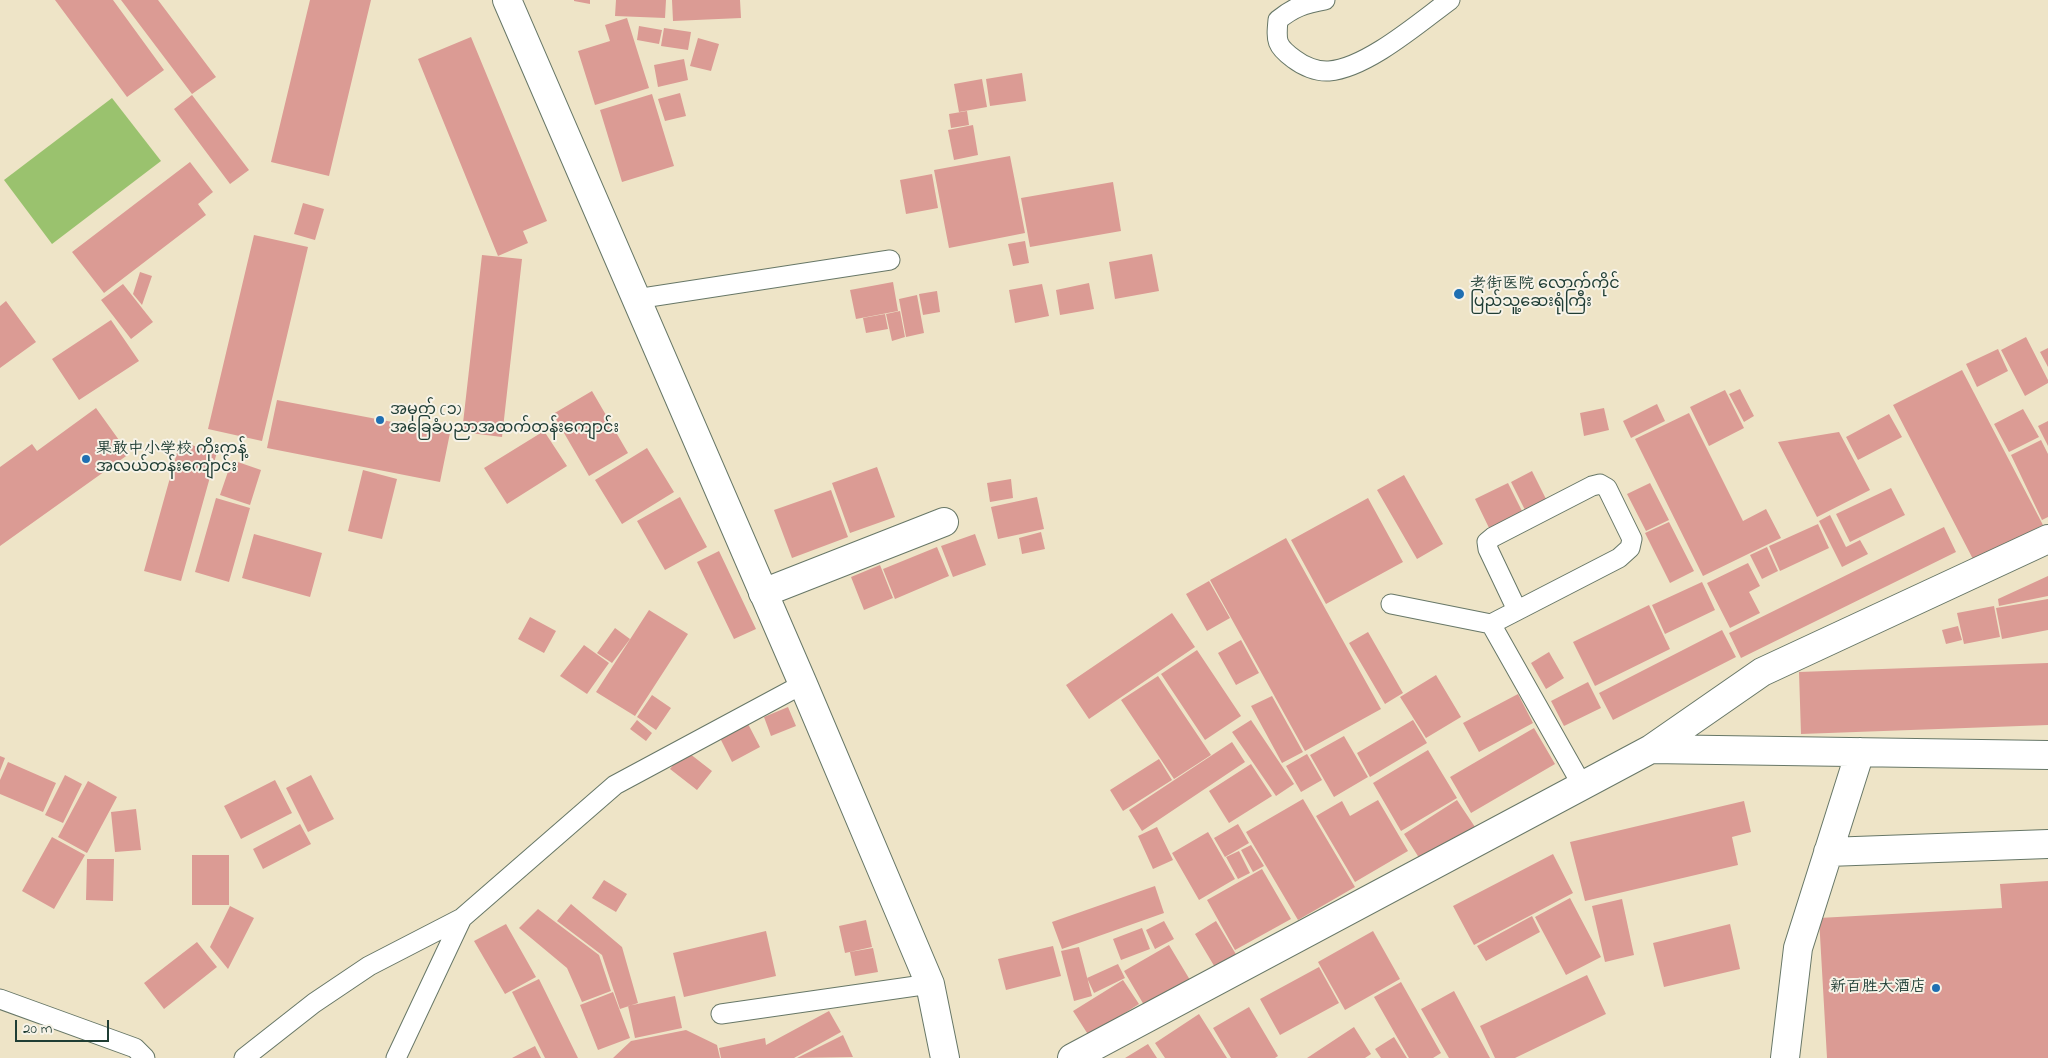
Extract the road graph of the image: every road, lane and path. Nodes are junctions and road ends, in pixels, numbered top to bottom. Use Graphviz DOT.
graph roads {
  1 [pos="507,0"];
  2 [pos="1325,0"];
  3 [pos="1450,0"];
  4 [pos="890,260"];
  5 [pos="636,298"];
  6 [pos="944,522"];
  7 [pos="2048,538"];
  8 [pos="763,593"];
  9 [pos="1391,604"];
  10 [pos="1517,610"];
  11 [pos="1491,624"];
  12 [pos="803,684"];
  13 [pos="1651,749"];
  14 [pos="1860,752"];
  15 [pos="2048,755"];
  16 [pos="1582,785"];
  17 [pos="2048,844"];
  18 [pos="1828,852"];
  19 [pos="462,918"];
  20 [pos="930,984"];
  21 [pos="0,999"];
  22 [pos="720,1014"];
  23 [pos="144,1058"];
  24 [pos="244,1058"];
  25 [pos="396,1058"];
  26 [pos="945,1058"];
  27 [pos="1072,1058"];
  28 [pos="1785,1058"];
  1 -- 5 [label="street"];
  2 -- 3 [label="lane"];
  4 -- 5 [label="lane"];
  5 -- 8 [label="street"];
  6 -- 8 [label="street"];
  7 -- 13 [label="street"];
  8 -- 12 [label="street"];
  9 -- 11 [label="lane"];
  10 -- 10 [label="lane"];
  10 -- 11 [label="lane"];
  11 -- 16 [label="lane"];
  12 -- 19 [label="lane"];
  12 -- 20 [label="street"];
  13 -- 14 [label="street"];
  13 -- 16 [label="street"];
  14 -- 15 [label="street"];
  14 -- 18 [label="street"];
  16 -- 27 [label="street"];
  17 -- 18 [label="street"];
  18 -- 28 [label="street"];
  19 -- 24 [label="lane"];
  19 -- 25 [label="lane"];
  20 -- 22 [label="lane"];
  20 -- 26 [label="street"];
  21 -- 23 [label="lane"];
}
